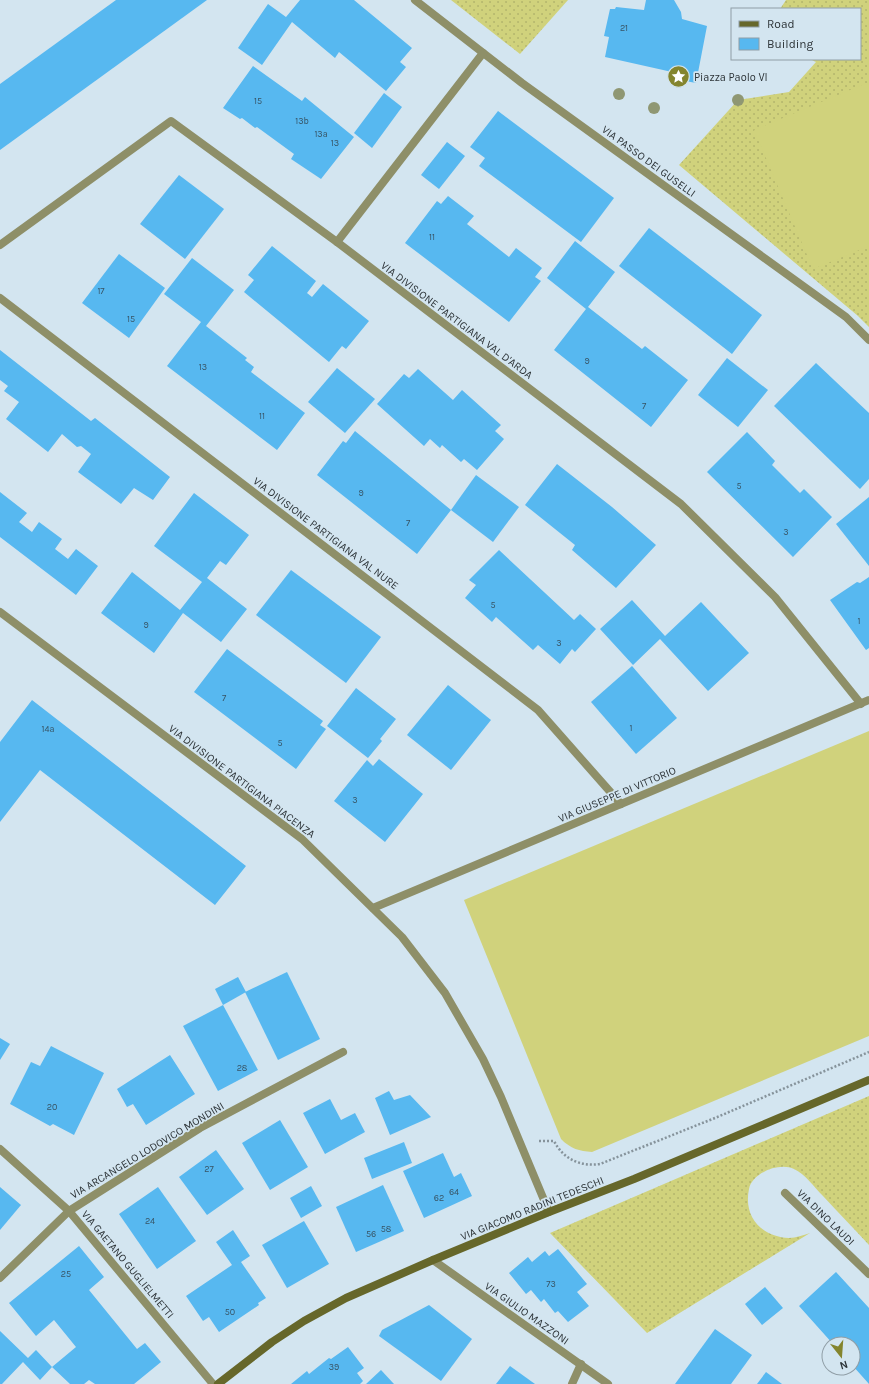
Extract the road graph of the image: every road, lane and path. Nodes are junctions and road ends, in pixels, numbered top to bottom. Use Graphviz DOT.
graph roads {
  1 [pos="415,0"];
  2 [pos="484,53"];
  3 [pos="337,242"];
  4 [pos="0,245"];
  5 [pos="0,298"];
  6 [pos="869,340"];
  7 [pos="0,612"];
  8 [pos="865,702"];
  9 [pos="621,804"];
  10 [pos="373,908"];
  11 [pos="342,1052"];
  12 [pos="869,1052"];
  13 [pos="869,1080"];
  14 [pos="520,1141"];
  15 [pos="0,1149"];
  16 [pos="785,1193"];
  17 [pos="69,1211"];
  18 [pos="549,1212"];
  19 [pos="433,1260"];
  20 [pos="869,1274"];
  21 [pos="0,1278"];
  22 [pos="581,1364"];
  23 [pos="213,1384"];
  24 [pos="218,1384"];
  25 [pos="572,1384"];
  26 [pos="608,1384"];
  1 -- 2 [label="street, VIA PASSO DEI GUSELLI"];
  2 -- 3 [label="street"];
  2 -- 6 [label="street, VIA PASSO DEI GUSELLI"];
  3 -- 4 [label="street, VIA DIVISIONE PARTIGIANA VAL D'ARDA"];
  3 -- 8 [label="street, VIA DIVISIONE PARTIGIANA VAL D'ARDA"];
  5 -- 9 [label="street, VIA DIVISIONE PARTIGIANA VAL NURE"];
  7 -- 10 [label="street, VIA DIVISIONE PARTIGIANA PIACENZA"];
  8 -- 9 [label="street, VIA GIUSEPPE DI VITTORIO"];
  9 -- 10 [label="street, VIA GIUSEPPE DI VITTORIO"];
  10 -- 14 [label="street, VIA DIVISIONE PARTIGIANA PIACENZA"];
  11 -- 17 [label="street, VIA ARCANGELO LODOVICO MONDINI"];
  12 -- 14 [label="path"];
  13 -- 18 [label="main road, VIA GIACOMO RADINI TEDESCHI"];
  14 -- 18 [label="street, VIA DIVISIONE PARTIGIANA PIACENZA"];
  15 -- 17 [label="street, VIA GAETANO GUGLIELMETTI"];
  16 -- 20 [label="street, VIA DINO LAUDI"];
  17 -- 21 [label="street, VIA ARCANGELO LODOVICO MONDINI"];
  17 -- 23 [label="street, VIA GAETANO GUGLIELMETTI"];
  18 -- 19 [label="main road, VIA GIACOMO RADINI TEDESCHI"];
  19 -- 22 [label="street, VIA GIULIO MAZZONI"];
  19 -- 24 [label="main road, VIA GIACOMO RADINI TEDESCHI"];
  22 -- 25 [label="street"];
  22 -- 26 [label="street, VIA GIULIO MAZZONI"];
}
